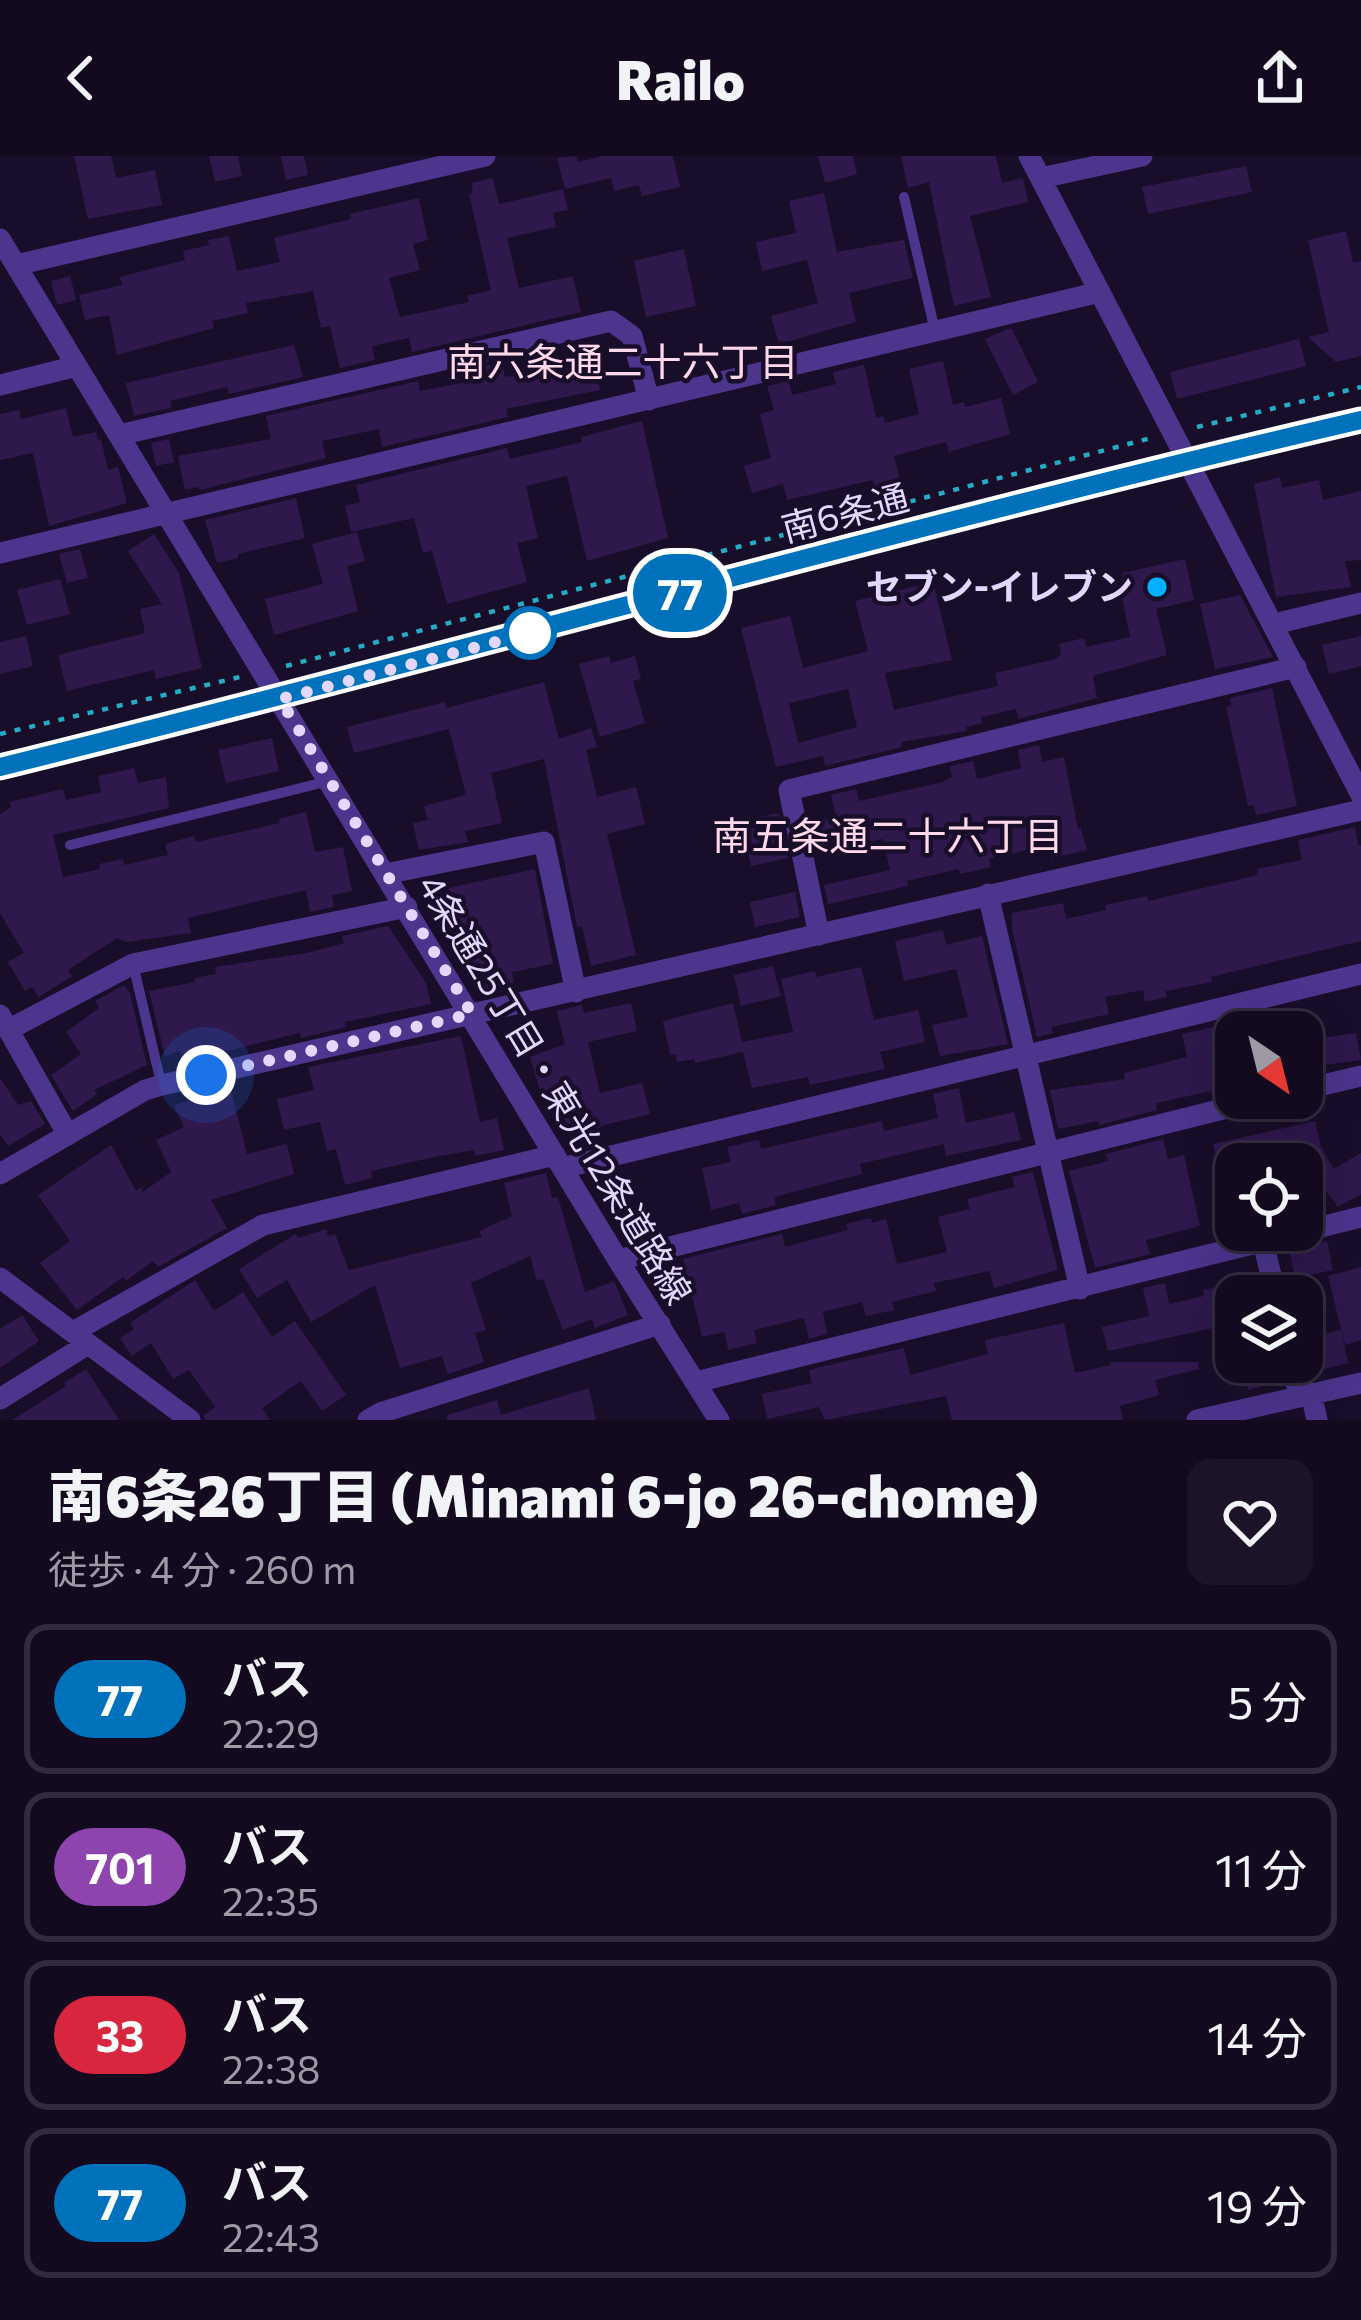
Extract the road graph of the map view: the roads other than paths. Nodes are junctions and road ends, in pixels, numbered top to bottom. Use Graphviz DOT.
graph roads {
  1 [pos="485,156"];
  2 [pos="1029,156"];
  3 [pos="1142,156"];
  4 [pos="1041,178"];
  5 [pos="904,197"];
  6 [pos="0,239"];
  7 [pos="16,266"];
  8 [pos="1100,292"];
  9 [pos="934,332"];
  10 [pos="77,367"];
  11 [pos="0,385"];
  12 [pos="650,400"];
  13 [pos="1361,420"];
  14 [pos="119,435"];
  15 [pos="1187,460"];
  16 [pos="164,512"];
  17 [pos="0,553"];
  18 [pos="1361,603"];
  19 [pos="1274,624"];
  20 [pos="1296,668"];
  21 [pos="280,699"];
  22 [pos="0,767"];
  23 [pos="329,781"];
  24 [pos="1361,795"];
  25 [pos="1361,810"];
  26 [pos="70,845"];
  27 [pos="385,874"];
  28 [pos="988,894"];
  29 [pos="407,907"];
  30 [pos="819,935"];
  31 [pos="133,964"];
  32 [pos="1361,974"];
  33 [pos="576,992"];
  34 [pos="472,1014"];
  35 [pos="4,1023"];
  36 [pos="1024,1055"];
  37 [pos="1361,1076"];
  38 [pos="161,1085"];
  39 [pos="1323,1085"];
  40 [pos="1215,1110"];
  41 [pos="68,1135"];
  42 [pos="1046,1150"];
  43 [pos="559,1162"];
  44 [pos="0,1174"];
  45 [pos="1361,1217"];
  46 [pos="1323,1227"];
  47 [pos="1229,1251"];
  48 [pos="618,1260"];
  49 [pos="0,1278"];
  50 [pos="1080,1289"];
  51 [pos="660,1324"];
  52 [pos="80,1338"];
  53 [pos="696,1382"];
  54 [pos="1300,1383"];
  55 [pos="1361,1383"];
  56 [pos="1305,1394"];
  57 [pos="0,1399"];
  58 [pos="190,1420"];
  59 [pos="368,1420"];
  60 [pos="719,1420"];
  61 [pos="1196,1420"];
  62 [pos="1316,1420"];
  1 -- 7 [label="street"];
  2 -- 4 [label="street"];
  3 -- 4 [label="street"];
  4 -- 8 [label="street"];
  5 -- 9 [label="lane"];
  6 -- 7 [label="street, 4条通25丁目・東光12条道路線"];
  7 -- 10 [label="street, 4条通25丁目・東光12条道路線"];
  8 -- 9 [label="street"];
  8 -- 15 [label="street"];
  9 -- 12 [label="street"];
  10 -- 11 [label="street"];
  10 -- 14 [label="street, 4条通25丁目・東光12条道路線"];
  12 -- 14 [label="street"];
  12 -- 16 [label="street"];
  13 -- 15 [label="street, 南6条通"];
  14 -- 16 [label="street, 4条通25丁目・東光12条道路線"];
  15 -- 19 [label="street"];
  15 -- 21 [label="street, 南6条通"];
  16 -- 17 [label="street"];
  16 -- 21 [label="street, 4条通25丁目・東光12条道路線"];
  18 -- 19 [label="street"];
  19 -- 20 [label="street"];
  20 -- 24 [label="street"];
  20 -- 30 [label="street"];
  21 -- 22 [label="street, 南6条通"];
  21 -- 23 [label="street, 4条通25丁目・東光12条道路線"];
  23 -- 26 [label="lane"];
  23 -- 27 [label="street, 4条通25丁目・東光12条道路線"];
  25 -- 28 [label="street"];
  27 -- 29 [label="street, 4条通25丁目・東光12条道路線"];
  27 -- 33 [label="street"];
  28 -- 30 [label="street"];
  28 -- 36 [label="street"];
  29 -- 31 [label="street"];
  29 -- 34 [label="street, 4条通25丁目・東光12条道路線"];
  30 -- 33 [label="street"];
  31 -- 35 [label="street"];
  31 -- 38 [label="lane"];
  32 -- 36 [label="street"];
  33 -- 34 [label="street"];
  34 -- 38 [label="street"];
  34 -- 43 [label="street, 4条通25丁目・東光12条道路線"];
  35 -- 41 [label="street"];
  36 -- 42 [label="street"];
  36 -- 43 [label="street"];
  37 -- 39 [label="street"];
  38 -- 41 [label="street"];
  40 -- 42 [label="street"];
  41 -- 44 [label="street"];
  42 -- 48 [label="street"];
  42 -- 50 [label="street"];
  43 -- 48 [label="street, 4条通25丁目・東光12条道路線"];
  43 -- 52 [label="street"];
  45 -- 46 [label="street"];
  47 -- 50 [label="street"];
  48 -- 51 [label="street, 4条通25丁目・東光12条道路線"];
  49 -- 52 [label="street"];
  50 -- 53 [label="street"];
  51 -- 53 [label="street, 4条通25丁目・東光12条道路線"];
  51 -- 59 [label="street"];
  52 -- 57 [label="street"];
  52 -- 58 [label="street"];
  53 -- 60 [label="street, 4条通25丁目・東光12条道路線"];
  54 -- 56 [label="street"];
  55 -- 56 [label="street"];
  56 -- 61 [label="street"];
  56 -- 62 [label="street"];
}
